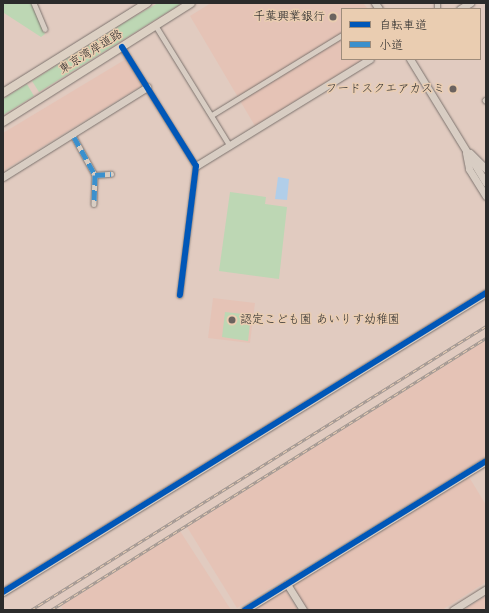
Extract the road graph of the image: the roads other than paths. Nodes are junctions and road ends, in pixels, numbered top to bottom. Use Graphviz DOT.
graph roads {
  1 [pos="34,3"];
  2 [pos="147,3"];
  3 [pos="191,3"];
  4 [pos="156,26"];
  5 [pos="45,29"];
  6 [pos="341,36"];
  7 [pos="122,47"];
  8 [pos="368,60"];
  9 [pos="411,60"];
  10 [pos="147,87"];
  11 [pos="3,93"];
  12 [pos="212,115"];
  13 [pos="3,122"];
  14 [pos="74,137"];
  15 [pos="230,146"];
  16 [pos="466,151"];
  17 [pos="484,162"];
  18 [pos="196,166"];
  19 [pos="486,169"];
  20 [pos="111,174"];
  21 [pos="95,175"];
  22 [pos="3,177"];
  23 [pos="485,180"];
  24 [pos="486,196"];
  25 [pos="94,204"];
  26 [pos="486,292"];
  27 [pos="180,295"];
  28 [pos="486,461"];
  29 [pos="286,584"];
  30 [pos="486,589"];
  31 [pos="3,592"];
  32 [pos="245,610"];
  33 [pos="303,610"];
  34 [pos="453,610"];
  1 -- 5 [label="street"];
  2 -- 11 [label="highway, 東京湾岸道路"];
  3 -- 4 [label="highway, 東京湾岸道路"];
  4 -- 7 [label="highway, 東京湾岸道路"];
  4 -- 12 [label="street"];
  6 -- 12 [label="street"];
  7 -- 10 [label="street"];
  7 -- 13 [label="highway, 東京湾岸道路"];
  8 -- 15 [label="street"];
  9 -- 16 [label="street"];
  10 -- 18 [label="street"];
  10 -- 22 [label="street"];
  12 -- 15 [label="street"];
  14 -- 21 [label="street"];
  15 -- 18 [label="street"];
  16 -- 17 [label="street"];
  16 -- 23 [label="street"];
  16 -- 24 [label="street"];
  17 -- 19 [label="street"];
  18 -- 27 [label="street"];
  20 -- 21 [label="street"];
  21 -- 25 [label="street"];
  26 -- 31 [label="street"];
  28 -- 29 [label="street"];
  29 -- 32 [label="street"];
  29 -- 33 [label="street"];
  30 -- 34 [label="street"];
}
